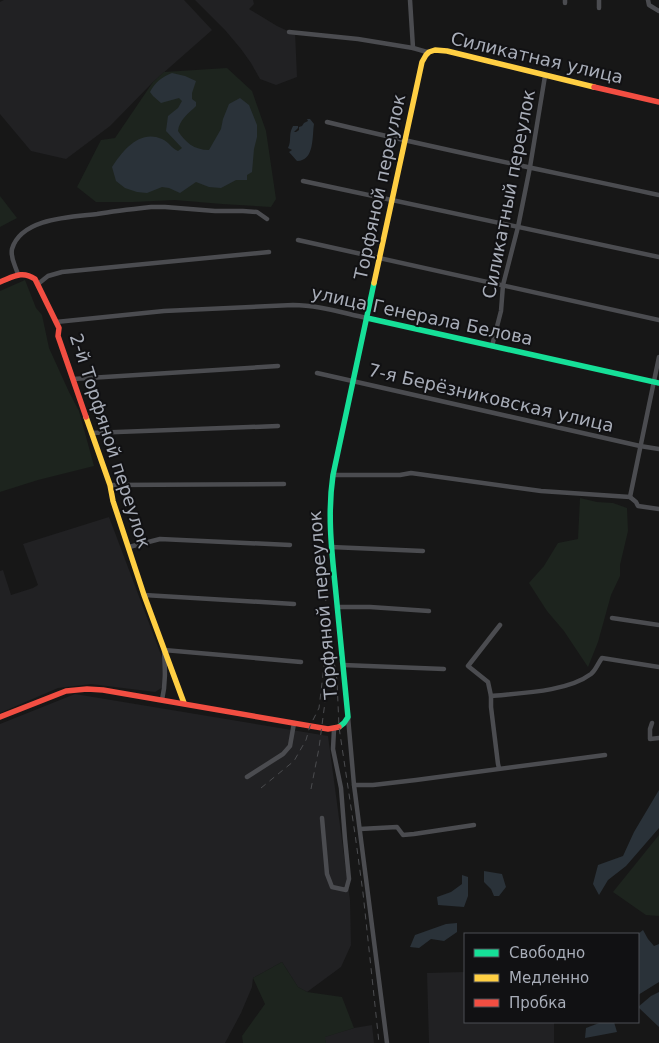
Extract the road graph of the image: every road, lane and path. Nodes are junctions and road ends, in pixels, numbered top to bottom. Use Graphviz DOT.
graph roads {
  1 [pos="410,0"];
  2 [pos="599,0"];
  3 [pos="648,0"];
  4 [pos="599,8"];
  5 [pos="659,11"];
  6 [pos="289,32"];
  7 [pos="413,48"];
  8 [pos="427,52"];
  9 [pos="545,76"];
  10 [pos="659,102"];
  11 [pos="326,122"];
  12 [pos="405,142"];
  13 [pos="530,167"];
  14 [pos="303,181"];
  15 [pos="659,196"];
  16 [pos="392,199"];
  17 [pos="267,219"];
  18 [pos="518,226"];
  19 [pos="298,240"];
  20 [pos="269,252"];
  21 [pos="659,257"];
  22 [pos="380,259"];
  23 [pos="18,275"];
  24 [pos="0,282"];
  25 [pos="38,284"];
  26 [pos="503,285"];
  27 [pos="367,318"];
  28 [pos="659,320"];
  29 [pos="56,322"];
  30 [pos="492,346"];
  31 [pos="659,357"];
  32 [pos="278,366"];
  33 [pos="317,373"];
  34 [pos="73,379"];
  35 [pos="352,381"];
  36 [pos="656,382"];
  37 [pos="278,426"];
  38 [pos="91,432"];
  39 [pos="640,446"];
  40 [pos="659,449"];
  41 [pos="333,475"];
  42 [pos="284,484"];
  43 [pos="110,485"];
  44 [pos="630,497"];
  45 [pos="659,509"];
  46 [pos="290,545"];
  47 [pos="129,547"];
  48 [pos="331,547"];
  49 [pos="423,551"];
  50 [pos="144,594"];
  51 [pos="294,604"];
  52 [pos="337,607"];
  53 [pos="429,611"];
  54 [pos="612,618"];
  55 [pos="500,625"];
  56 [pos="659,626"];
  57 [pos="164,650"];
  58 [pos="300,662"];
  59 [pos="343,665"];
  60 [pos="659,667"];
  61 [pos="444,669"];
  62 [pos="491,696"];
  63 [pos="162,700"];
  64 [pos="184,703"];
  65 [pos="0,717"];
  66 [pos="348,717"];
  67 [pos="294,723"];
  68 [pos="652,723"];
  69 [pos="334,728"];
  70 [pos="659,738"];
  71 [pos="605,755"];
  72 [pos="500,768"];
  73 [pos="247,777"];
  74 [pos="354,785"];
  75 [pos="322,818"];
  76 [pos="474,825"];
  77 [pos="360,829"];
  78 [pos="387,1043"];
  1 -- 7 [label="street"];
  2 -- 4 [label="street"];
  3 -- 5 [label="street"];
  6 -- 7 [label="street, Силикатная улица"];
  7 -- 8 [label="street, Силикатная улица"];
  8 -- 9 [label="street, Силикатная улица"];
  8 -- 12 [label="street, Торфяной переулок"];
  9 -- 10 [label="street, Силикатная улица"];
  9 -- 13 [label="street, Силикатный переулок"];
  11 -- 12 [label="street"];
  12 -- 13 [label="street"];
  12 -- 16 [label="street, Торфяной переулок"];
  13 -- 15 [label="street"];
  13 -- 18 [label="street, Силикатный переулок"];
  14 -- 16 [label="street"];
  16 -- 18 [label="street"];
  16 -- 22 [label="street, Торфяной переулок"];
  17 -- 23 [label="street"];
  18 -- 21 [label="street"];
  18 -- 26 [label="street, Силикатный переулок"];
  19 -- 22 [label="street"];
  20 -- 25 [label="street"];
  22 -- 26 [label="street"];
  22 -- 27 [label="street, Торфяной переулок"];
  23 -- 24 [label="street"];
  23 -- 25 [label="street"];
  25 -- 29 [label="street, 2-й Торфяной переулок"];
  26 -- 28 [label="street"];
  26 -- 30 [label="street, Силикатный переулок"];
  27 -- 29 [label="street, улица Генерала Белова"];
  27 -- 30 [label="street, улица Генерала Белова"];
  27 -- 35 [label="street, Торфяной переулок"];
  29 -- 34 [label="street, 2-й Торфяной переулок"];
  30 -- 36 [label="street, улица Генерала Белова"];
  31 -- 36 [label="street"];
  32 -- 34 [label="street"];
  33 -- 35 [label="street, 7-я Берёзниковская улица"];
  34 -- 38 [label="street, 2-й Торфяной переулок"];
  35 -- 39 [label="street, 7-я Берёзниковская улица"];
  35 -- 41 [label="street, Торфяной переулок"];
  36 -- 39 [label="street"];
  37 -- 38 [label="street"];
  38 -- 43 [label="street, 2-й Торфяной переулок"];
  39 -- 40 [label="street, 7-я Берёзниковская улица"];
  39 -- 44 [label="street"];
  41 -- 44 [label="street"];
  41 -- 48 [label="street, Торфяной переулок"];
  42 -- 43 [label="street"];
  43 -- 47 [label="street, 2-й Торфяной переулок"];
  44 -- 45 [label="street"];
  46 -- 47 [label="street"];
  47 -- 50 [label="street, 2-й Торфяной переулок"];
  48 -- 49 [label="street"];
  48 -- 52 [label="street, Торфяной переулок"];
  50 -- 51 [label="street"];
  50 -- 57 [label="street, 2-й Торфяной переулок"];
  52 -- 53 [label="street"];
  52 -- 59 [label="street, Торфяной переулок"];
  54 -- 56 [label="street"];
  55 -- 62 [label="street"];
  57 -- 58 [label="street"];
  57 -- 63 [label="street, 2-й Торфяной переулок"];
  57 -- 64 [label="street, 2-й Торфяной переулок"];
  59 -- 61 [label="street"];
  59 -- 66 [label="street, Торфяной переулок"];
  60 -- 62 [label="street"];
  62 -- 72 [label="street"];
  63 -- 64 [label="street"];
  63 -- 65 [label="street"];
  64 -- 67 [label="street"];
  66 -- 69 [label="street"];
  66 -- 74 [label="street, Торфяной переулок"];
  67 -- 69 [label="street"];
  67 -- 73 [label="street"];
  68 -- 70 [label="street"];
  69 -- 75 [label="street"];
  71 -- 72 [label="street"];
  72 -- 74 [label="street"];
  74 -- 77 [label="street, Торфяной переулок"];
  76 -- 77 [label="street"];
  77 -- 78 [label="street, Торфяной переулок"];
}
